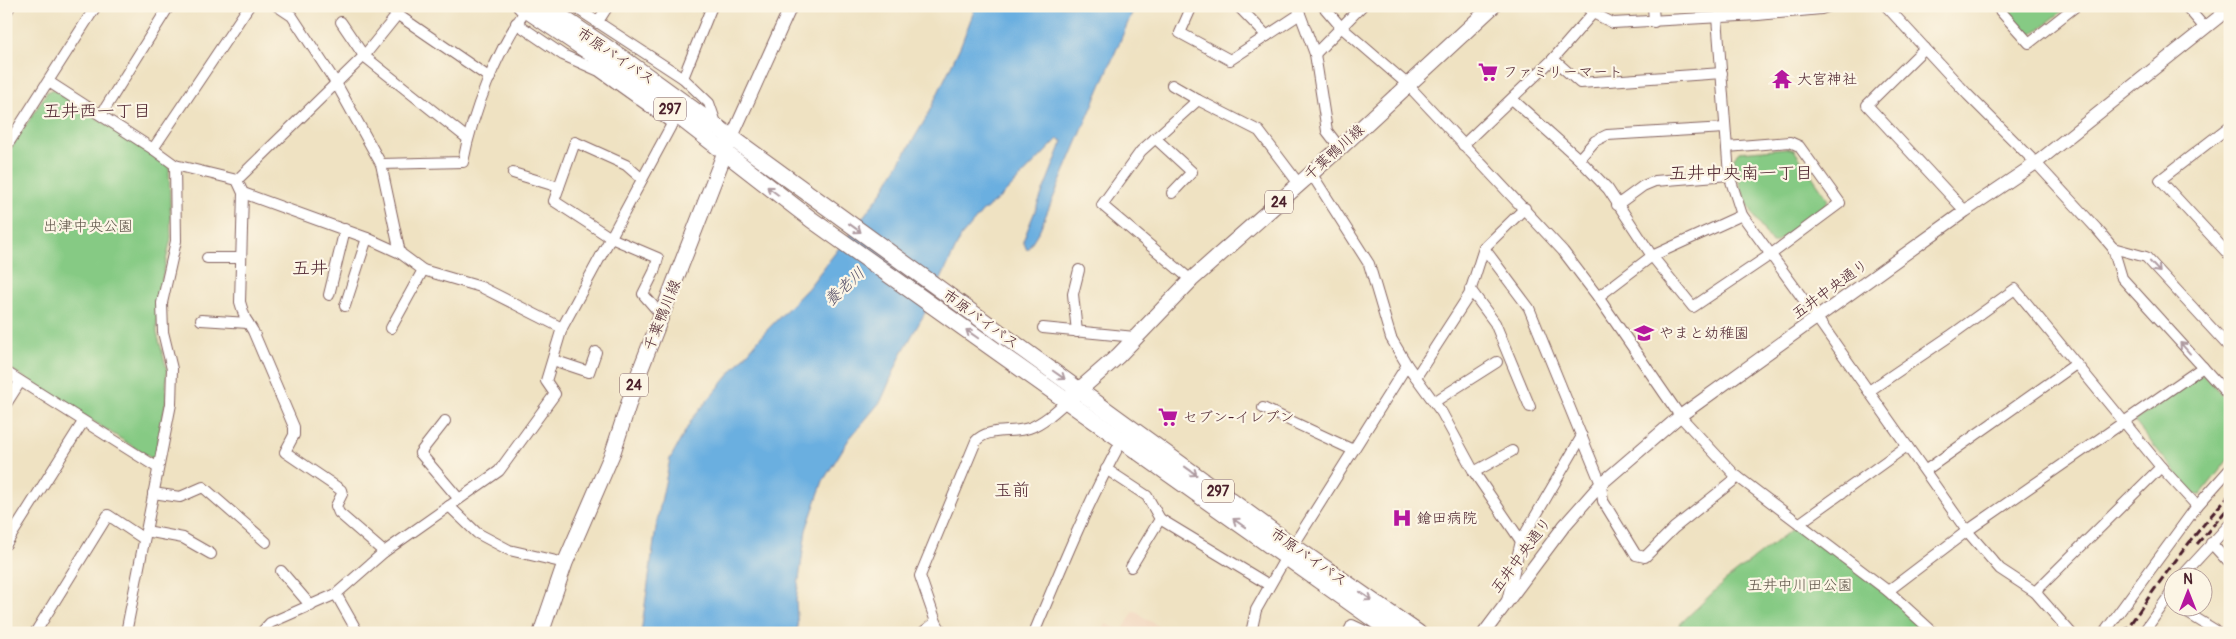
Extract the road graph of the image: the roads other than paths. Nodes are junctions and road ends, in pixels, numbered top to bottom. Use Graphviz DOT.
graph roads {
  1 [pos="10,6"];
  2 [pos="96,6"];
  3 [pos="169,6"];
  4 [pos="249,6"];
  5 [pos="277,6"];
  6 [pos="384,6"];
  7 [pos="545,6"];
  8 [pos="573,6"];
  9 [pos="608,6"];
  10 [pos="791,6"];
  11 [pos="1192,6"];
  12 [pos="1238,6"];
  13 [pos="1323,6"];
  14 [pos="1362,6"];
  15 [pos="1493,6"];
  16 [pos="1653,6"];
  17 [pos="1830,6"];
  18 [pos="1886,6"];
  19 [pos="1996,6"];
  20 [pos="2076,6"];
  21 [pos="2186,6"];
  22 [pos="710,7"];
  23 [pos="523,8"];
  24 [pos="2230,8"];
  25 [pos="1299,10"];
  26 [pos="1589,10"];
  27 [pos="6,11"];
  28 [pos="1758,11"];
  29 [pos="397,15"];
  30 [pos="1717,17"];
  31 [pos="341,22"];
  32 [pos="1654,22"];
  33 [pos="516,23"];
  34 [pos="597,23"];
  35 [pos="1342,27"];
  36 [pos="2204,28"];
  37 [pos="1267,36"];
  38 [pos="1925,48"];
  39 [pos="1315,54"];
  40 [pos="364,56"];
  41 [pos="1552,59"];
  42 [pos="1722,72"];
  43 [pos="490,78"];
  44 [pos="683,78"];
  45 [pos="49,82"];
  46 [pos="336,83"];
  47 [pos="1407,84"];
  48 [pos="1172,85"];
  49 [pos="1512,99"];
  50 [pos="1198,100"];
  51 [pos="678,114"];
  52 [pos="101,115"];
  53 [pos="2230,126"];
  54 [pos="1725,128"];
  55 [pos="468,138"];
  56 [pos="1155,138"];
  57 [pos="724,140"];
  58 [pos="1463,145"];
  59 [pos="6,147"];
  60 [pos="1727,147"];
  61 [pos="1340,148"];
  62 [pos="153,149"];
  63 [pos="1579,159"];
  64 [pos="2036,163"];
  65 [pos="381,164"];
  66 [pos="175,165"];
  67 [pos="513,173"];
  68 [pos="1312,173"];
  69 [pos="1729,175"];
  70 [pos="642,179"];
  71 [pos="237,180"];
  72 [pos="1299,184"];
  73 [pos="559,187"];
  74 [pos="243,193"];
  75 [pos="1172,194"];
  76 [pos="1617,205"];
  77 [pos="1525,208"];
  78 [pos="1965,211"];
  79 [pos="1742,215"];
  80 [pos="345,229"];
  81 [pos="368,238"];
  82 [pos="611,238"];
  83 [pos="1484,248"];
  84 [pos="2112,248"];
  85 [pos="400,252"];
  86 [pos="1770,255"];
  87 [pos="1652,256"];
  88 [pos="2230,256"];
  89 [pos="207,258"];
  90 [pos="241,258"];
  91 [pos="423,270"];
  92 [pos="1079,270"];
  93 [pos="1191,280"];
  94 [pos="1470,289"];
  95 [pos="329,295"];
  96 [pos="1598,297"];
  97 [pos="344,306"];
  98 [pos="662,316"];
  99 [pos="1817,318"];
  100 [pos="201,320"];
  101 [pos="248,323"];
  102 [pos="391,328"];
  103 [pos="562,328"];
  104 [pos="1043,328"];
  105 [pos="1077,332"];
  106 [pos="1135,337"];
  107 [pos="2229,347"];
  108 [pos="596,352"];
  109 [pos="553,360"];
  110 [pos="1498,362"];
  111 [pos="2076,364"];
  112 [pos="1407,365"];
  113 [pos="2203,367"];
  114 [pos="6,372"];
  115 [pos="1416,378"];
  116 [pos="20,382"];
  117 [pos="1079,389"];
  118 [pos="1869,391"];
  119 [pos="2230,397"];
  120 [pos="1067,401"];
  121 [pos="1434,402"];
  122 [pos="6,404"];
  123 [pos="1530,407"];
  124 [pos="1263,408"];
  125 [pos="1680,416"];
  126 [pos="445,421"];
  127 [pos="2124,421"];
  128 [pos="83,422"];
  129 [pos="1582,436"];
  130 [pos="1122,440"];
  131 [pos="1907,446"];
  132 [pos="1353,450"];
  133 [pos="1512,451"];
  134 [pos="2161,467"];
  135 [pos="158,468"];
  136 [pos="1106,469"];
  137 [pos="2230,469"];
  138 [pos="1926,470"];
  139 [pos="1474,472"];
  140 [pos="1738,477"];
  141 [pos="1601,484"];
  142 [pos="153,493"];
  143 [pos="459,500"];
  144 [pos="449,506"];
  145 [pos="2197,506"];
  146 [pos="1160,519"];
  147 [pos="1800,523"];
  148 [pos="2230,524"];
  149 [pos="1967,531"];
  150 [pos="145,535"];
  151 [pos="1521,541"];
  152 [pos="266,542"];
  153 [pos="2211,543"];
  154 [pos="6,544"];
  155 [pos="384,552"];
  156 [pos="1290,552"];
  157 [pos="211,554"];
  158 [pos="565,563"];
  159 [pos="2230,564"];
  160 [pos="2191,566"];
  161 [pos="1131,568"];
  162 [pos="281,571"];
  163 [pos="1269,585"];
  164 [pos="1888,591"];
  165 [pos="2035,592"];
  166 [pos="336,594"];
  167 [pos="1507,601"];
  168 [pos="311,606"];
  169 [pos="2164,611"];
  170 [pos="2191,616"];
  171 [pos="936,622"];
  172 [pos="2215,630"];
  173 [pos="35,633"];
  174 [pos="126,633"];
  175 [pos="261,633"];
  176 [pos="358,633"];
  177 [pos="541,633"];
  178 [pos="922,633"];
  179 [pos="942,633"];
  180 [pos="1034,633"];
  181 [pos="1251,633"];
  182 [pos="1348,633"];
  183 [pos="1369,633"];
  184 [pos="1393,633"];
  185 [pos="1418,633"];
  186 [pos="1484,633"];
  187 [pos="1934,633"];
  188 [pos="2071,633"];
  189 [pos="2104,633"];
  190 [pos="2143,633"];
  1 -- 27 [label="street"];
  2 -- 45 [label="street"];
  3 -- 52 [label="street"];
  4 -- 62 [label="street"];
  5 -- 46 [label="street"];
  6 -- 29 [label="street"];
  7 -- 51 [label="highway, 市原バイパス / 297"];
  8 -- 34 [label="street"];
  9 -- 34 [label="street"];
  10 -- 57 [label="street"];
  11 -- 37 [label="street"];
  12 -- 37 [label="street"];
  13 -- 35 [label="street"];
  14 -- 35 [label="street"];
  15 -- 47 [label="main road, 千葉鴨川線 / 24"];
  16 -- 32 [label="street"];
  17 -- 28 [label="street"];
  18 -- 38 [label="street"];
  19 -- 20 [label="street"];
  21 -- 36 [label="street"];
  22 -- 44 [label="street"];
  23 -- 33 [label="street"];
  23 -- 51 [label="highway, 市原バイパス / 297"];
  24 -- 36 [label="street, 五井中央通り"];
  25 -- 37 [label="street"];
  25 -- 39 [label="street"];
  26 -- 32 [label="street"];
  26 -- 41 [label="street"];
  28 -- 30 [label="street"];
  29 -- 40 [label="street"];
  29 -- 43 [label="street"];
  30 -- 32 [label="street"];
  30 -- 42 [label="street"];
  31 -- 40 [label="street"];
  33 -- 43 [label="street"];
  33 -- 51 [label="street"];
  34 -- 44 [label="street"];
  35 -- 39 [label="street"];
  35 -- 47 [label="street"];
  36 -- 64 [label="street, 五井中央通り"];
  38 -- 64 [label="street"];
  38 -- 78 [label="street"];
  39 -- 61 [label="street"];
  40 -- 46 [label="street"];
  40 -- 55 [label="street"];
  41 -- 42 [label="street"];
  41 -- 49 [label="street"];
  42 -- 54 [label="street"];
  43 -- 55 [label="street"];
  44 -- 57 [label="street"];
  45 -- 52 [label="street"];
  45 -- 59 [label="street"];
  46 -- 65 [label="street"];
  46 -- 71 [label="street"];
  47 -- 58 [label="street"];
  47 -- 61 [label="main road, 千葉鴨川線 / 24"];
  48 -- 50 [label="street"];
  49 -- 58 [label="street"];
  49 -- 63 [label="street"];
  50 -- 56 [label="street"];
  50 -- 72 [label="street"];
  51 -- 57 [label="highway, 市原バイパス / 297"];
  51 -- 57 [label="highway, 市原バイパス / 297"];
  51 -- 70 [label="street"];
  52 -- 62 [label="street"];
  53 -- 88 [label="street"];
  54 -- 60 [label="street"];
  54 -- 63 [label="street"];
  55 -- 65 [label="street"];
  56 -- 75 [label="street"];
  56 -- 93 [label="street"];
  57 -- 98 [label="main road, 千葉鴨川線 / 24"];
  57 -- 117 [label="highway, 市原バイパス / 297, one-way"];
  120 -- 57 [label="highway, 市原バイパス / 297, one-way"];
  58 -- 77 [label="street"];
  60 -- 69 [label="street"];
  60 -- 86 [label="street"];
  61 -- 68 [label="main road, 千葉鴨川線 / 24"];
  62 -- 66 [label="street"];
  63 -- 76 [label="street"];
  64 -- 78 [label="street, 五井中央通り"];
  64 -- 84 [label="street"];
  65 -- 85 [label="street"];
  66 -- 71 [label="street"];
  66 -- 135 [label="street"];
  67 -- 73 [label="street"];
  68 -- 72 [label="main road, 千葉鴨川線 / 24"];
  68 -- 112 [label="street"];
  69 -- 76 [label="street"];
  69 -- 79 [label="street"];
  70 -- 73 [label="street"];
  70 -- 82 [label="street"];
  71 -- 74 [label="street"];
  72 -- 93 [label="main road, 千葉鴨川線 / 24"];
  73 -- 82 [label="street"];
  74 -- 80 [label="street"];
  74 -- 90 [label="street"];
  76 -- 87 [label="street"];
  77 -- 83 [label="street"];
  77 -- 96 [label="street"];
  78 -- 99 [label="street, 五井中央通り"];
  79 -- 86 [label="street"];
  79 -- 87 [label="street"];
  80 -- 81 [label="street"];
  80 -- 95 [label="street"];
  81 -- 85 [label="street"];
  81 -- 97 [label="street"];
  82 -- 98 [label="street"];
  82 -- 103 [label="street"];
  83 -- 94 [label="street"];
  83 -- 129 [label="street"];
  84 -- 107 [label="street, one-way"];
  113 -- 84 [label="street, one-way"];
  85 -- 91 [label="street"];
  86 -- 87 [label="street"];
  86 -- 99 [label="street"];
  87 -- 96 [label="street"];
  89 -- 90 [label="street"];
  90 -- 101 [label="street"];
  91 -- 102 [label="street"];
  91 -- 103 [label="street"];
  92 -- 105 [label="street"];
  93 -- 106 [label="main road, 千葉鴨川線 / 24"];
  94 -- 115 [label="street"];
  94 -- 123 [label="street"];
  96 -- 125 [label="street"];
  98 -- 158 [label="main road, 千葉鴨川線 / 24"];
  99 -- 118 [label="street"];
  99 -- 125 [label="street, 五井中央通り"];
  100 -- 101 [label="street"];
  101 -- 155 [label="street"];
  103 -- 109 [label="street"];
  104 -- 105 [label="street"];
  105 -- 106 [label="street"];
  106 -- 117 [label="main road, 千葉鴨川線 / 24"];
  108 -- 109 [label="street"];
  109 -- 143 [label="street"];
  110 -- 121 [label="street"];
  111 -- 118 [label="street"];
  111 -- 127 [label="street"];
  111 -- 138 [label="street"];
  112 -- 115 [label="street"];
  112 -- 132 [label="street"];
  113 -- 119 [label="street"];
  113 -- 127 [label="street"];
  114 -- 116 [label="street"];
  115 -- 121 [label="street"];
  116 -- 122 [label="street"];
  116 -- 128 [label="street"];
  117 -- 120 [label="main road, 千葉鴨川線 / 24"];
  117 -- 156 [label="highway, 市原バイパス / 297, one-way"];
  118 -- 131 [label="street"];
  120 -- 130 [label="highway, 市原バイパス / 297"];
  120 -- 171 [label="street"];
  121 -- 139 [label="street"];
  124 -- 132 [label="street"];
  125 -- 140 [label="street"];
  125 -- 141 [label="street, 五井中央通り"];
  126 -- 143 [label="street"];
  127 -- 134 [label="street"];
  127 -- 149 [label="street"];
  128 -- 135 [label="street"];
  128 -- 154 [label="street"];
  129 -- 141 [label="street"];
  129 -- 151 [label="street"];
  130 -- 136 [label="street"];
  156 -- 130 [label="highway, 市原バイパス / 297, one-way"];
  131 -- 138 [label="street"];
  131 -- 147 [label="street"];
  132 -- 156 [label="street"];
  133 -- 139 [label="street"];
  134 -- 145 [label="street"];
  134 -- 165 [label="street"];
  135 -- 142 [label="street"];
  136 -- 146 [label="street"];
  136 -- 180 [label="street"];
  137 -- 145 [label="street"];
  138 -- 149 [label="street"];
  139 -- 151 [label="street"];
  140 -- 141 [label="street"];
  140 -- 147 [label="street"];
  141 -- 167 [label="street, 五井中央通り"];
  142 -- 150 [label="street"];
  142 -- 152 [label="street"];
  143 -- 144 [label="street"];
  144 -- 155 [label="street"];
  144 -- 158 [label="street"];
  145 -- 189 [label="street"];
  146 -- 161 [label="street"];
  146 -- 163 [label="street"];
  147 -- 164 [label="street"];
  148 -- 153 [label="street"];
  149 -- 164 [label="street"];
  149 -- 165 [label="street"];
  150 -- 157 [label="street"];
  150 -- 173 [label="street"];
  150 -- 174 [label="street"];
  151 -- 167 [label="street"];
  153 -- 159 [label="street"];
  153 -- 160 [label="street"];
  155 -- 166 [label="street"];
  156 -- 163 [label="street"];
  156 -- 184 [label="highway, 市原バイパス / 297"];
  156 -- 185 [label="highway, 市原バイパス / 297, one-way"];
  158 -- 177 [label="main road, 千葉鴨川線 / 24"];
  162 -- 168 [label="street"];
  163 -- 181 [label="street"];
  164 -- 187 [label="street"];
  165 -- 188 [label="street"];
  166 -- 168 [label="street"];
  166 -- 176 [label="street"];
  167 -- 186 [label="street, 五井中央通り"];
  168 -- 175 [label="street"];
  169 -- 190 [label="street"];
  170 -- 172 [label="street"];
  171 -- 178 [label="street"];
  171 -- 179 [label="street"];
  182 -- 183 [label="street"];
}
